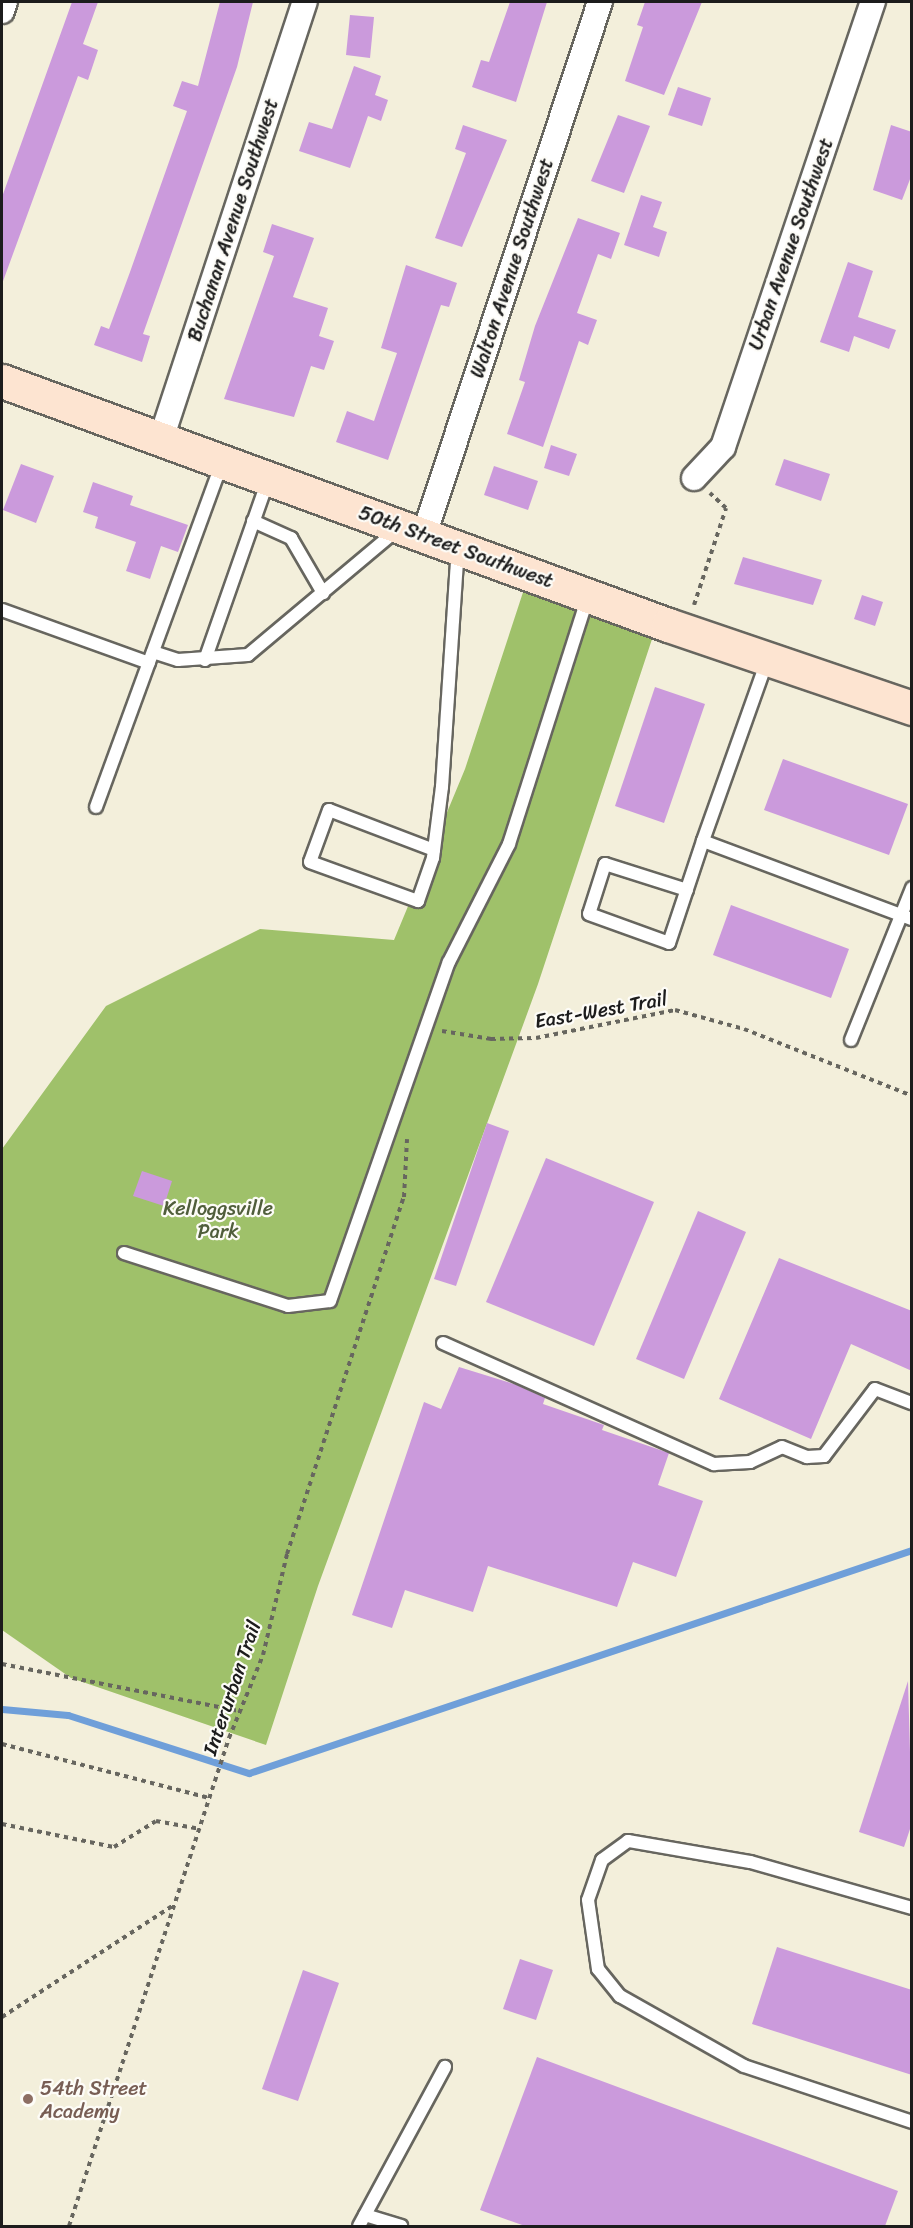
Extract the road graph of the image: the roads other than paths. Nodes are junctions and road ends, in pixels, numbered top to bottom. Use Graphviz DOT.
graph roads {
  1 [pos="5,2"];
  2 [pos="305,2"];
  3 [pos="600,2"];
  4 [pos="873,2"];
  5 [pos="2,10"];
  6 [pos="2,381"];
  7 [pos="161,439"];
  8 [pos="222,461"];
  9 [pos="269,478"];
  10 [pos="694,478"];
  11 [pos="254,521"];
  12 [pos="413,531"];
  13 [pos="458,548"];
  14 [pos="323,593"];
  15 [pos="588,596"];
  16 [pos="2,610"];
  17 [pos="151,657"];
  18 [pos="768,659"];
  19 [pos="205,660"];
  20 [pos="912,708"];
  21 [pos="96,807"];
  22 [pos="704,841"];
  23 [pos="434,850"];
  24 [pos="912,888"];
  25 [pos="687,890"];
  26 [pos="906,917"];
  27 [pos="851,1040"];
  28 [pos="124,1253"];
  29 [pos="443,1343"];
  30 [pos="912,1403"];
  31 [pos="912,1908"];
  32 [pos="445,2067"];
  33 [pos="912,2122"];
  34 [pos="365,2215"];
  35 [pos="359,2226"];
  36 [pos="401,2226"];
  1 -- 5 [label="street"];
  2 -- 7 [label="street, Buchanan Avenue Southwest"];
  3 -- 12 [label="street, Walton Avenue Southwest"];
  4 -- 10 [label="street, Urban Avenue Southwest"];
  6 -- 7 [label="street, 50th Street Southwest"];
  7 -- 8 [label="street, 50th Street Southwest"];
  8 -- 9 [label="street, 50th Street Southwest"];
  8 -- 17 [label="lane"];
  9 -- 11 [label="lane"];
  9 -- 12 [label="street, 50th Street Southwest"];
  11 -- 14 [label="lane"];
  11 -- 19 [label="lane"];
  12 -- 13 [label="street, 50th Street Southwest"];
  12 -- 14 [label="lane"];
  13 -- 15 [label="street, 50th Street Southwest"];
  13 -- 23 [label="lane"];
  14 -- 19 [label="lane"];
  15 -- 18 [label="street, 50th Street Southwest"];
  15 -- 28 [label="lane"];
  16 -- 17 [label="lane"];
  17 -- 19 [label="lane"];
  17 -- 21 [label="lane"];
  18 -- 20 [label="street, 50th Street Southwest"];
  18 -- 22 [label="lane"];
  22 -- 25 [label="lane"];
  22 -- 26 [label="lane"];
  23 -- 23 [label="lane"];
  24 -- 26 [label="lane"];
  25 -- 25 [label="lane"];
  26 -- 27 [label="lane"];
  29 -- 30 [label="lane"];
  31 -- 33 [label="lane"];
  32 -- 34 [label="lane"];
  34 -- 35 [label="lane"];
  34 -- 36 [label="lane"];
}
